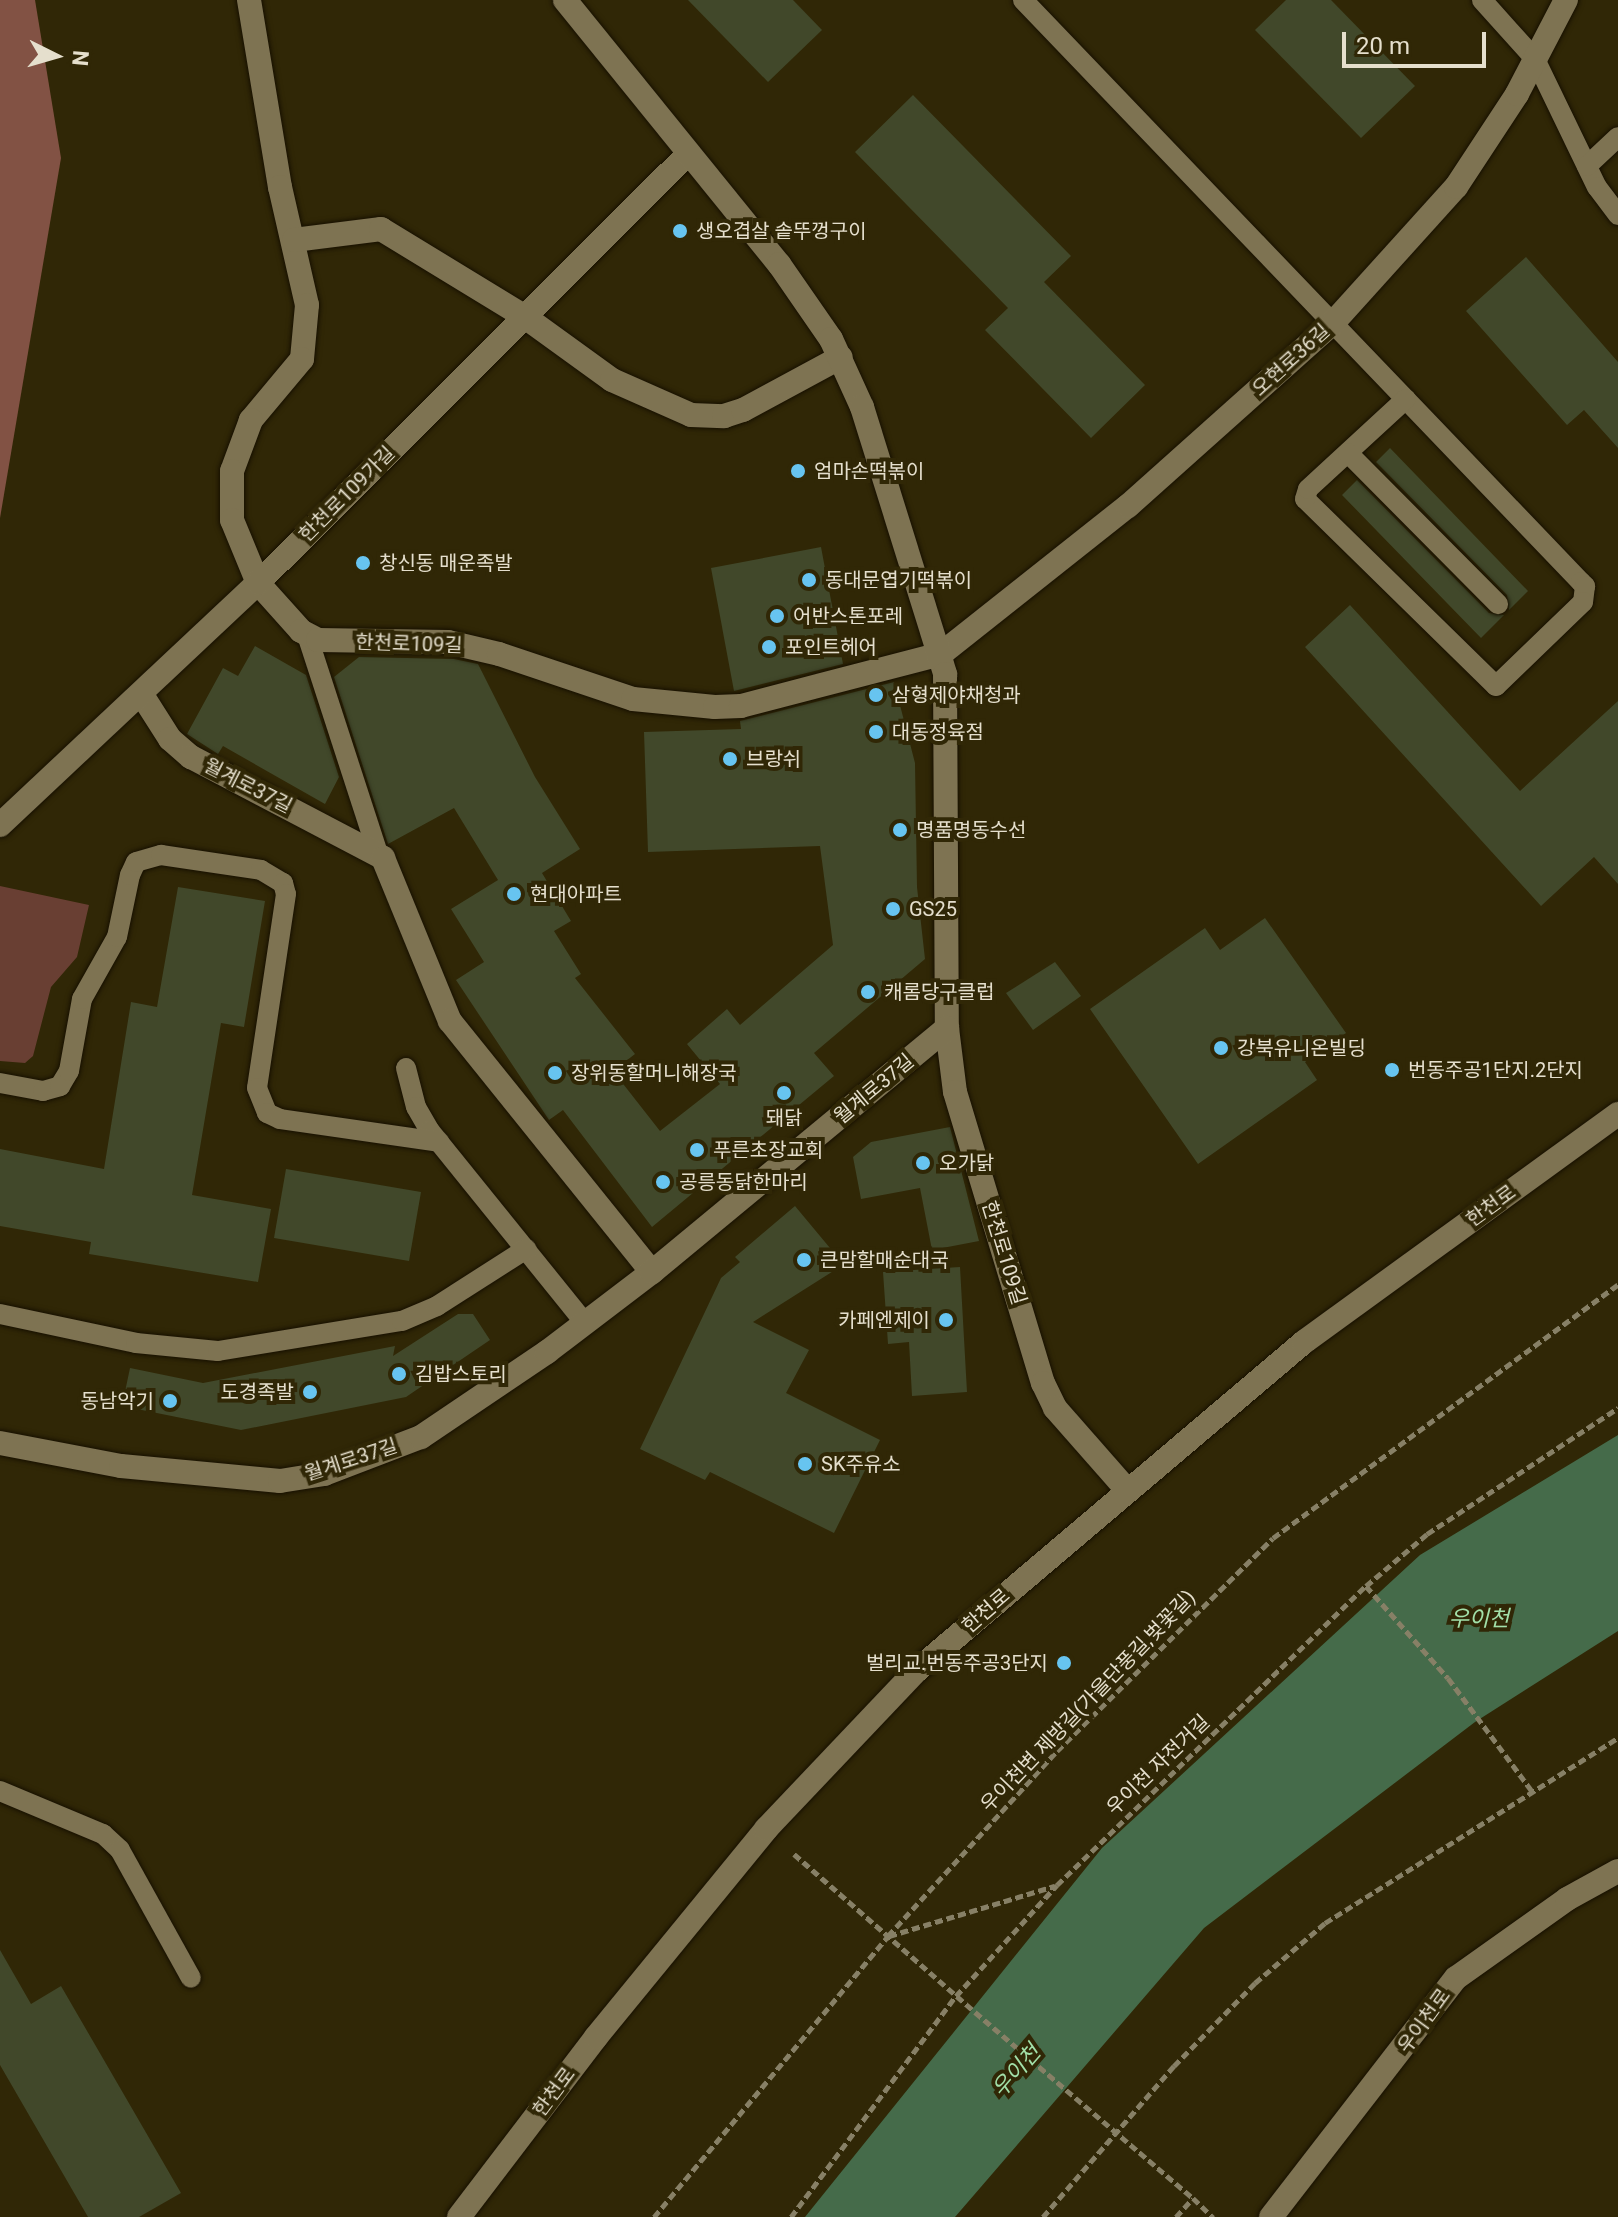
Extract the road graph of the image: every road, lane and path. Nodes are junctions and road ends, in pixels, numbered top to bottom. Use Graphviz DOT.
graph roads {
  1 [pos="249,0"];
  2 [pos="565,0"];
  3 [pos="1023,0"];
  4 [pos="1482,0"];
  5 [pos="1566,0"];
  6 [pos="1535,59"];
  7 [pos="1618,137"];
  8 [pos="687,155"];
  9 [pos="1587,166"];
  10 [pos="1618,215"];
  11 [pos="294,240"];
  12 [pos="525,317"];
  13 [pos="1333,323"];
  14 [pos="841,357"];
  15 [pos="1406,399"];
  16 [pos="1348,453"];
  17 [pos="258,583"];
  18 [pos="1498,604"];
  19 [pos="307,635"];
  20 [pos="941,654"];
  21 [pos="142,695"];
  22 [pos="0,825"];
  23 [pos="377,851"];
  24 [pos="947,1028"];
  25 [pos="406,1068"];
  26 [pos="0,1083"];
  27 [pos="1618,1114"];
  28 [pos="439,1142"];
  29 [pos="526,1249"];
  30 [pos="652,1272"];
  31 [pos="1618,1285"];
  32 [pos="0,1314"];
  33 [pos="585,1323"];
  34 [pos="1618,1408"];
  35 [pos="0,1443"];
  36 [pos="1127,1490"];
  37 [pos="1366,1586"];
  38 [pos="1618,1738"];
  39 [pos="0,1791"];
  40 [pos="1532,1791"];
  41 [pos="766,1829"];
  42 [pos="1618,1871"];
  43 [pos="1057,1885"];
  44 [pos="888,1936"];
  45 [pos="191,1978"];
  46 [pos="956,1996"];
  47 [pos="1193,2198"];
  48 [pos="459,2217"];
  49 [pos="654,2217"];
  50 [pos="791,2217"];
  51 [pos="1043,2217"];
  52 [pos="1176,2217"];
  53 [pos="1213,2217"];
  54 [pos="1271,2217"];
  1 -- 11 [label="street"];
  2 -- 8 [label="street, 한천로109길"];
  3 -- 13 [label="lane"];
  4 -- 6 [label="lane"];
  5 -- 6 [label="street, 오현로36길"];
  6 -- 9 [label="lane"];
  6 -- 13 [label="street, 오현로36길"];
  7 -- 9 [label="lane"];
  8 -- 12 [label="street, 한천로109가길"];
  8 -- 14 [label="street, 한천로109길"];
  9 -- 10 [label="lane"];
  11 -- 12 [label="street"];
  11 -- 17 [label="street"];
  12 -- 14 [label="street"];
  12 -- 17 [label="street, 한천로109가길"];
  13 -- 15 [label="lane"];
  13 -- 20 [label="street, 오현로36길"];
  14 -- 20 [label="street, 한천로109길"];
  15 -- 16 [label="lane"];
  15 -- 16 [label="lane"];
  16 -- 18 [label="lane"];
  17 -- 19 [label="street"];
  17 -- 21 [label="street, 한천로109가길"];
  19 -- 20 [label="street, 한천로109길"];
  19 -- 23 [label="lane"];
  20 -- 24 [label="street, 한천로109길"];
  21 -- 22 [label="street, 한천로109가길"];
  21 -- 23 [label="street, 월계로37길"];
  23 -- 30 [label="street"];
  24 -- 30 [label="street, 월계로37길"];
  24 -- 36 [label="street, 한천로109길"];
  25 -- 28 [label="lane"];
  26 -- 28 [label="lane"];
  27 -- 36 [label="street, 한천로"];
  28 -- 29 [label="lane"];
  29 -- 32 [label="lane"];
  29 -- 33 [label="lane"];
  30 -- 33 [label="street, 월계로37길"];
  31 -- 44 [label="path, 우이천변 제방길(가을단풍길,벚꽃길)"];
  33 -- 35 [label="street, 월계로37길"];
  34 -- 37 [label="path, 우이천 자전거길"];
  36 -- 41 [label="street, 한천로"];
  37 -- 40 [label="path"];
  37 -- 43 [label="path, 우이천 자전거길"];
  38 -- 40 [label="path"];
  39 -- 45 [label="lane"];
  40 -- 51 [label="path"];
  41 -- 44 [label="path"];
  41 -- 48 [label="street, 한천로"];
  42 -- 54 [label="street, 우이천로"];
  43 -- 44 [label="path"];
  43 -- 46 [label="path, 우이천 자전거길"];
  44 -- 46 [label="path"];
  44 -- 49 [label="path, 우이천변 제방길(가을단풍길,벚꽃길)"];
  46 -- 47 [label="path, bridge"];
  46 -- 50 [label="path, 우이천 자전거길"];
  47 -- 52 [label="path"];
  47 -- 53 [label="path"];
}
